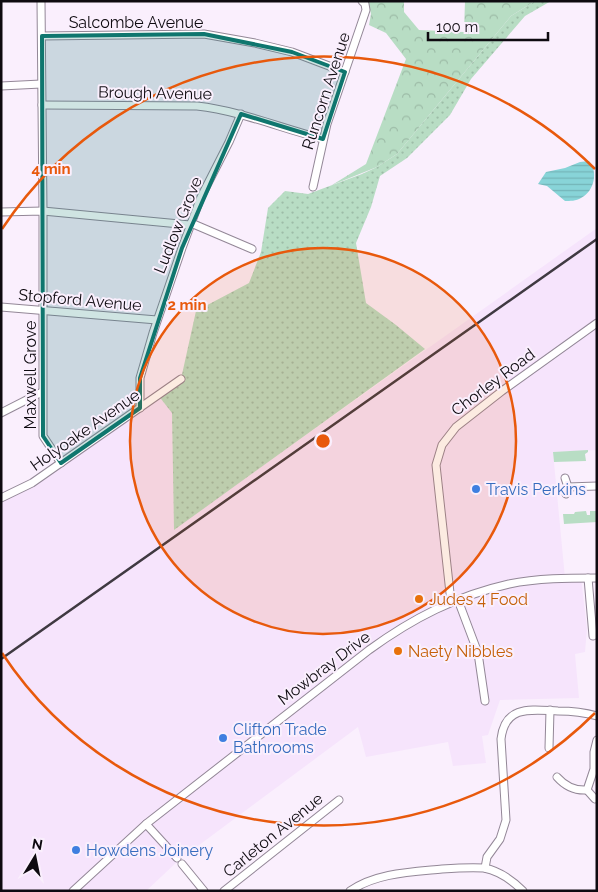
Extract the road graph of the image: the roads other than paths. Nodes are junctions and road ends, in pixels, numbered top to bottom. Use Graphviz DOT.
graph roads {
  1 [pos="41,1"];
  2 [pos="364,3"];
  3 [pos="42,36"];
  4 [pos="345,72"];
  5 [pos="41,84"];
  6 [pos="1,86"];
  7 [pos="42,105"];
  8 [pos="241,114"];
  9 [pos="322,139"];
  10 [pos="313,187"];
  11 [pos="43,211"];
  12 [pos="1,212"];
  13 [pos="190,224"];
  14 [pos="253,249"];
  15 [pos="1,307"];
  16 [pos="43,311"];
  17 [pos="157,320"];
  18 [pos="597,323"];
  19 [pos="181,379"];
  20 [pos="42,392"];
  21 [pos="140,408"];
  22 [pos="1,413"];
  23 [pos="61,463"];
  24 [pos="565,478"];
  25 [pos="597,486"];
  26 [pos="1,498"];
  27 [pos="585,578"];
  28 [pos="597,578"];
  29 [pos="454,601"];
  30 [pos="594,631"];
  31 [pos="485,701"];
  32 [pos="550,710"];
  33 [pos="597,716"];
  34 [pos="597,740"];
  35 [pos="549,748"];
  36 [pos="557,777"];
  37 [pos="586,790"];
  38 [pos="595,799"];
  39 [pos="339,800"];
  40 [pos="146,824"];
  41 [pos="485,868"];
  42 [pos="73,891"];
  43 [pos="204,891"];
  44 [pos="224,891"];
  45 [pos="350,891"];
  46 [pos="523,891"];
  1 -- 3 [label="street, Maxwell Grove"];
  2 -- 4 [label="street, Runcorn Avenue"];
  3 -- 4 [label="street, Salcombe Avenue"];
  3 -- 5 [label="street, Maxwell Grove"];
  4 -- 9 [label="street, Runcorn Avenue"];
  5 -- 6 [label="street"];
  5 -- 7 [label="street, Maxwell Grove"];
  7 -- 8 [label="street, Brough Avenue"];
  7 -- 11 [label="street, Maxwell Grove"];
  8 -- 9 [label="street, Brough Avenue"];
  8 -- 13 [label="street, Ludlow Grove"];
  9 -- 10 [label="street, Runcorn Avenue"];
  11 -- 12 [label="street"];
  11 -- 13 [label="street"];
  11 -- 16 [label="street, Maxwell Grove"];
  13 -- 14 [label="street"];
  13 -- 17 [label="street, Ludlow Grove"];
  15 -- 16 [label="street, Stopford Avenue"];
  16 -- 17 [label="street, Stopford Avenue"];
  16 -- 20 [label="street, Maxwell Grove"];
  17 -- 21 [label="street, Ludlow Grove"];
  18 -- 29 [label="street, Chorley Road"];
  19 -- 21 [label="street, Holyoake Avenue"];
  20 -- 22 [label="street"];
  20 -- 23 [label="street, Maxwell Grove"];
  21 -- 23 [label="street, Holyoake Avenue"];
  23 -- 26 [label="street, Holyoake Avenue"];
  24 -- 25 [label="street"];
  27 -- 28 [label="street, Mowbray Drive"];
  27 -- 29 [label="street, Mowbray Drive"];
  27 -- 30 [label="street"];
  29 -- 31 [label="street, Chorley Road"];
  29 -- 40 [label="street, Mowbray Drive"];
  32 -- 33 [label="street"];
  32 -- 35 [label="street"];
  32 -- 41 [label="street"];
  34 -- 37 [label="street"];
  36 -- 37 [label="street"];
  37 -- 38 [label="street"];
  39 -- 44 [label="street, Carleton Avenue"];
  40 -- 42 [label="street, Mowbray Drive"];
  40 -- 43 [label="street"];
  41 -- 45 [label="street"];
  41 -- 46 [label="street"];
}
